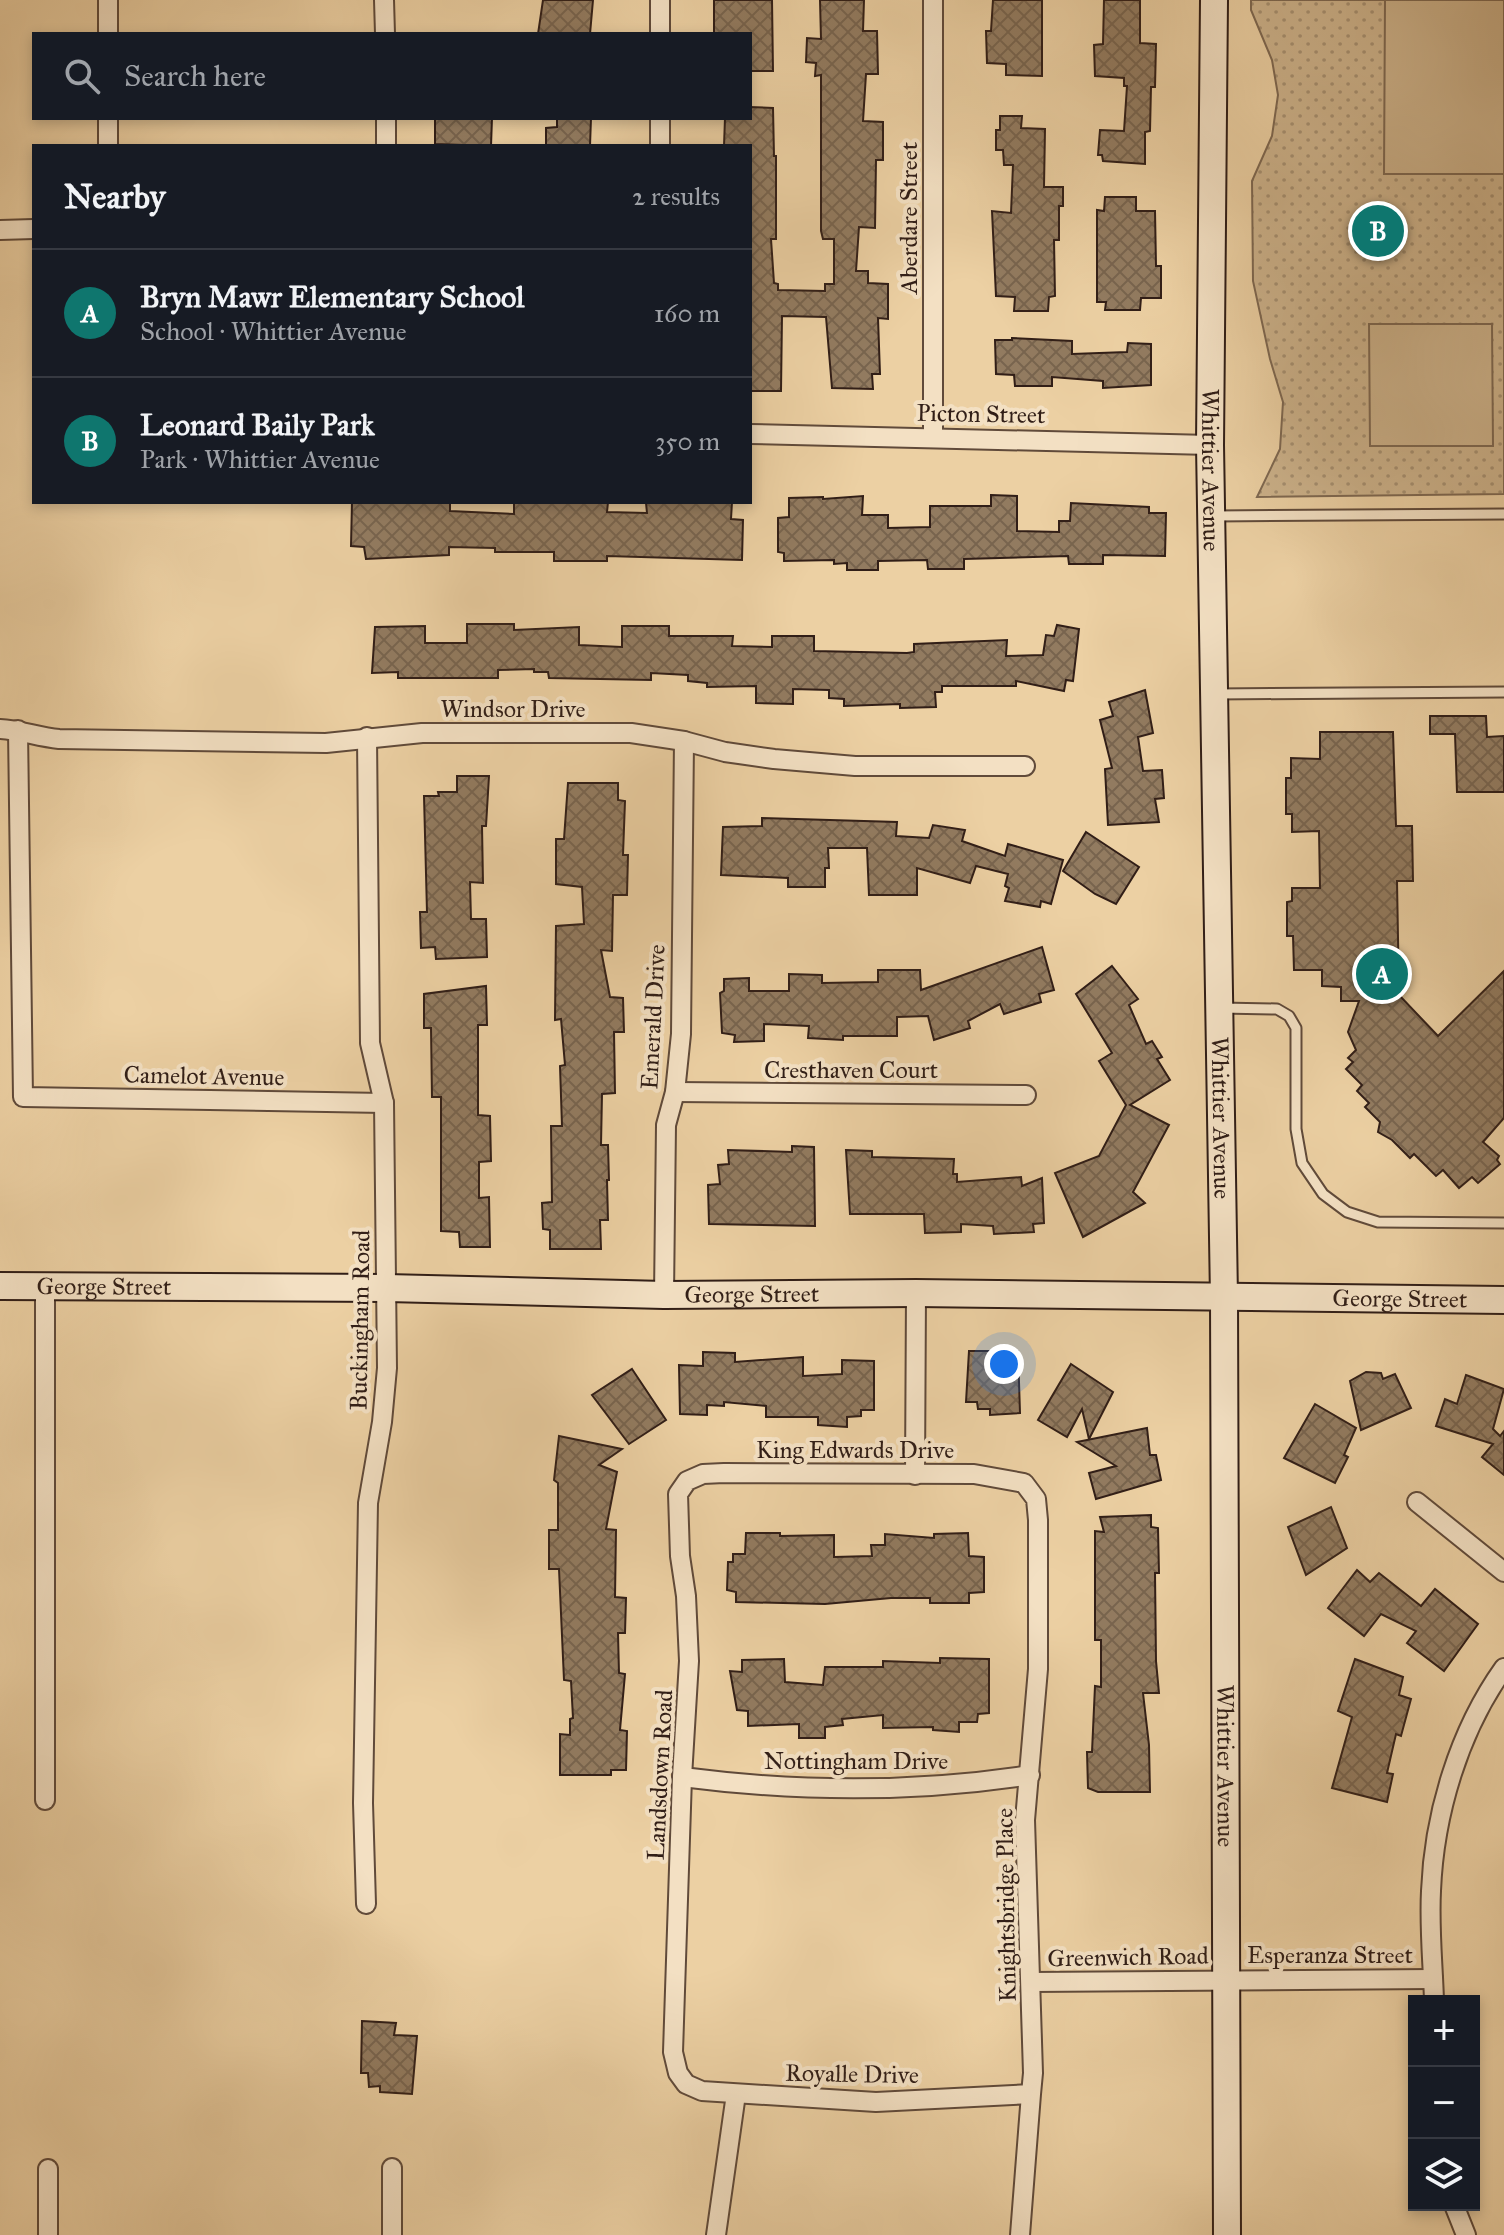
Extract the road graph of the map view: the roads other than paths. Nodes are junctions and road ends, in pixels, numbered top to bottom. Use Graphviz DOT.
graph roads {
  1 [pos="108,0"];
  2 [pos="384,0"];
  3 [pos="660,0"];
  4 [pos="933,0"];
  5 [pos="1214,0"];
  6 [pos="108,32"];
  7 [pos="385,32"];
  8 [pos="660,32"];
  9 [pos="108,120"];
  10 [pos="386,120"];
  11 [pos="660,120"];
  12 [pos="108,144"];
  13 [pos="386,144"];
  14 [pos="660,144"];
  15 [pos="32,229"];
  16 [pos="0,230"];
  17 [pos="752,434"];
  18 [pos="933,437"];
  19 [pos="1210,445"];
  20 [pos="1504,514"];
  21 [pos="1211,516"];
  22 [pos="1504,692"];
  23 [pos="1213,694"];
  24 [pos="9,729"];
  25 [pos="367,737"];
  26 [pos="684,741"];
  27 [pos="1025,766"];
  28 [pos="1219,1008"];
  29 [pos="675,1092"];
  30 [pos="1026,1095"];
  31 [pos="384,1103"];
  32 [pos="1504,1223"];
  33 [pos="0,1286"];
  34 [pos="45,1287"];
  35 [pos="387,1288"];
  36 [pos="916,1293"];
  37 [pos="664,1295"];
  38 [pos="1224,1298"];
  39 [pos="1504,1300"];
  40 [pos="915,1475"];
  41 [pos="687,1481"];
  42 [pos="1024,1483"];
  43 [pos="1417,1502"];
  44 [pos="1504,1572"];
  45 [pos="1504,1668"];
  46 [pos="1030,1775"];
  47 [pos="682,1777"];
  48 [pos="45,1800"];
  49 [pos="366,1904"];
  50 [pos="1433,1979"];
  51 [pos="1226,1980"];
  52 [pos="1031,1982"];
  53 [pos="1434,1995"];
  54 [pos="678,2073"];
  55 [pos="736,2094"];
  56 [pos="1031,2094"];
  57 [pos="392,2168"];
  58 [pos="48,2169"];
  59 [pos="1456,2211"];
  60 [pos="48,2235"];
  61 [pos="392,2235"];
  62 [pos="716,2235"];
  63 [pos="1020,2235"];
  64 [pos="1227,2235"];
  65 [pos="1466,2235"];
  1 -- 6 [label="street"];
  2 -- 7 [label="street"];
  3 -- 8 [label="street"];
  4 -- 18 [label="street, Aberdare Street"];
  5 -- 19 [label="street, Whittier Avenue"];
  9 -- 12 [label="street"];
  10 -- 13 [label="street"];
  11 -- 14 [label="street"];
  15 -- 16 [label="street"];
  17 -- 18 [label="street, Picton Street"];
  18 -- 19 [label="street, Picton Street"];
  19 -- 21 [label="street, Whittier Avenue"];
  20 -- 21 [label="lane"];
  21 -- 23 [label="street, Whittier Avenue"];
  22 -- 23 [label="lane"];
  23 -- 28 [label="street, Whittier Avenue"];
  24 -- 25 [label="street, Windsor Drive"];
  24 -- 31 [label="street, Camelot Avenue"];
  25 -- 26 [label="street, Windsor Drive"];
  25 -- 31 [label="street, Buckingham Road"];
  26 -- 27 [label="street, Windsor Drive"];
  26 -- 29 [label="street, Emerald Drive"];
  28 -- 32 [label="lane"];
  28 -- 38 [label="street, Whittier Avenue"];
  29 -- 30 [label="street, Cresthaven Court"];
  29 -- 37 [label="street, Emerald Drive"];
  31 -- 35 [label="street, Buckingham Road"];
  33 -- 34 [label="street, George Street"];
  34 -- 35 [label="street, George Street"];
  34 -- 48 [label="street"];
  35 -- 37 [label="street, George Street"];
  35 -- 49 [label="street, Buckingham Road"];
  36 -- 37 [label="street, George Street"];
  36 -- 38 [label="street, George Street"];
  36 -- 40 [label="street"];
  38 -- 39 [label="street, George Street"];
  38 -- 51 [label="street, Whittier Avenue"];
  40 -- 41 [label="street, King Edwards Drive"];
  40 -- 42 [label="street, King Edwards Drive"];
  41 -- 47 [label="street, Landsdown Road"];
  42 -- 46 [label="street, Knightsbridge Place"];
  43 -- 44 [label="street"];
  45 -- 50 [label="street"];
  46 -- 47 [label="street, Nottingham Drive"];
  46 -- 52 [label="street, Knightsbridge Place"];
  47 -- 54 [label="street, Landsdown Road"];
  50 -- 51 [label="street, Esperanza Street"];
  50 -- 53 [label="street"];
  51 -- 52 [label="street, Greenwich Road"];
  51 -- 64 [label="street, Whittier Avenue"];
  52 -- 56 [label="street, Knightsbridge Place"];
  54 -- 55 [label="street, Royalle Drive"];
  55 -- 56 [label="street, Royalle Drive"];
  55 -- 62 [label="street"];
  56 -- 63 [label="street, Knightsbridge Place"];
  57 -- 61 [label="street"];
  58 -- 60 [label="street"];
  59 -- 65 [label="street"];
}
